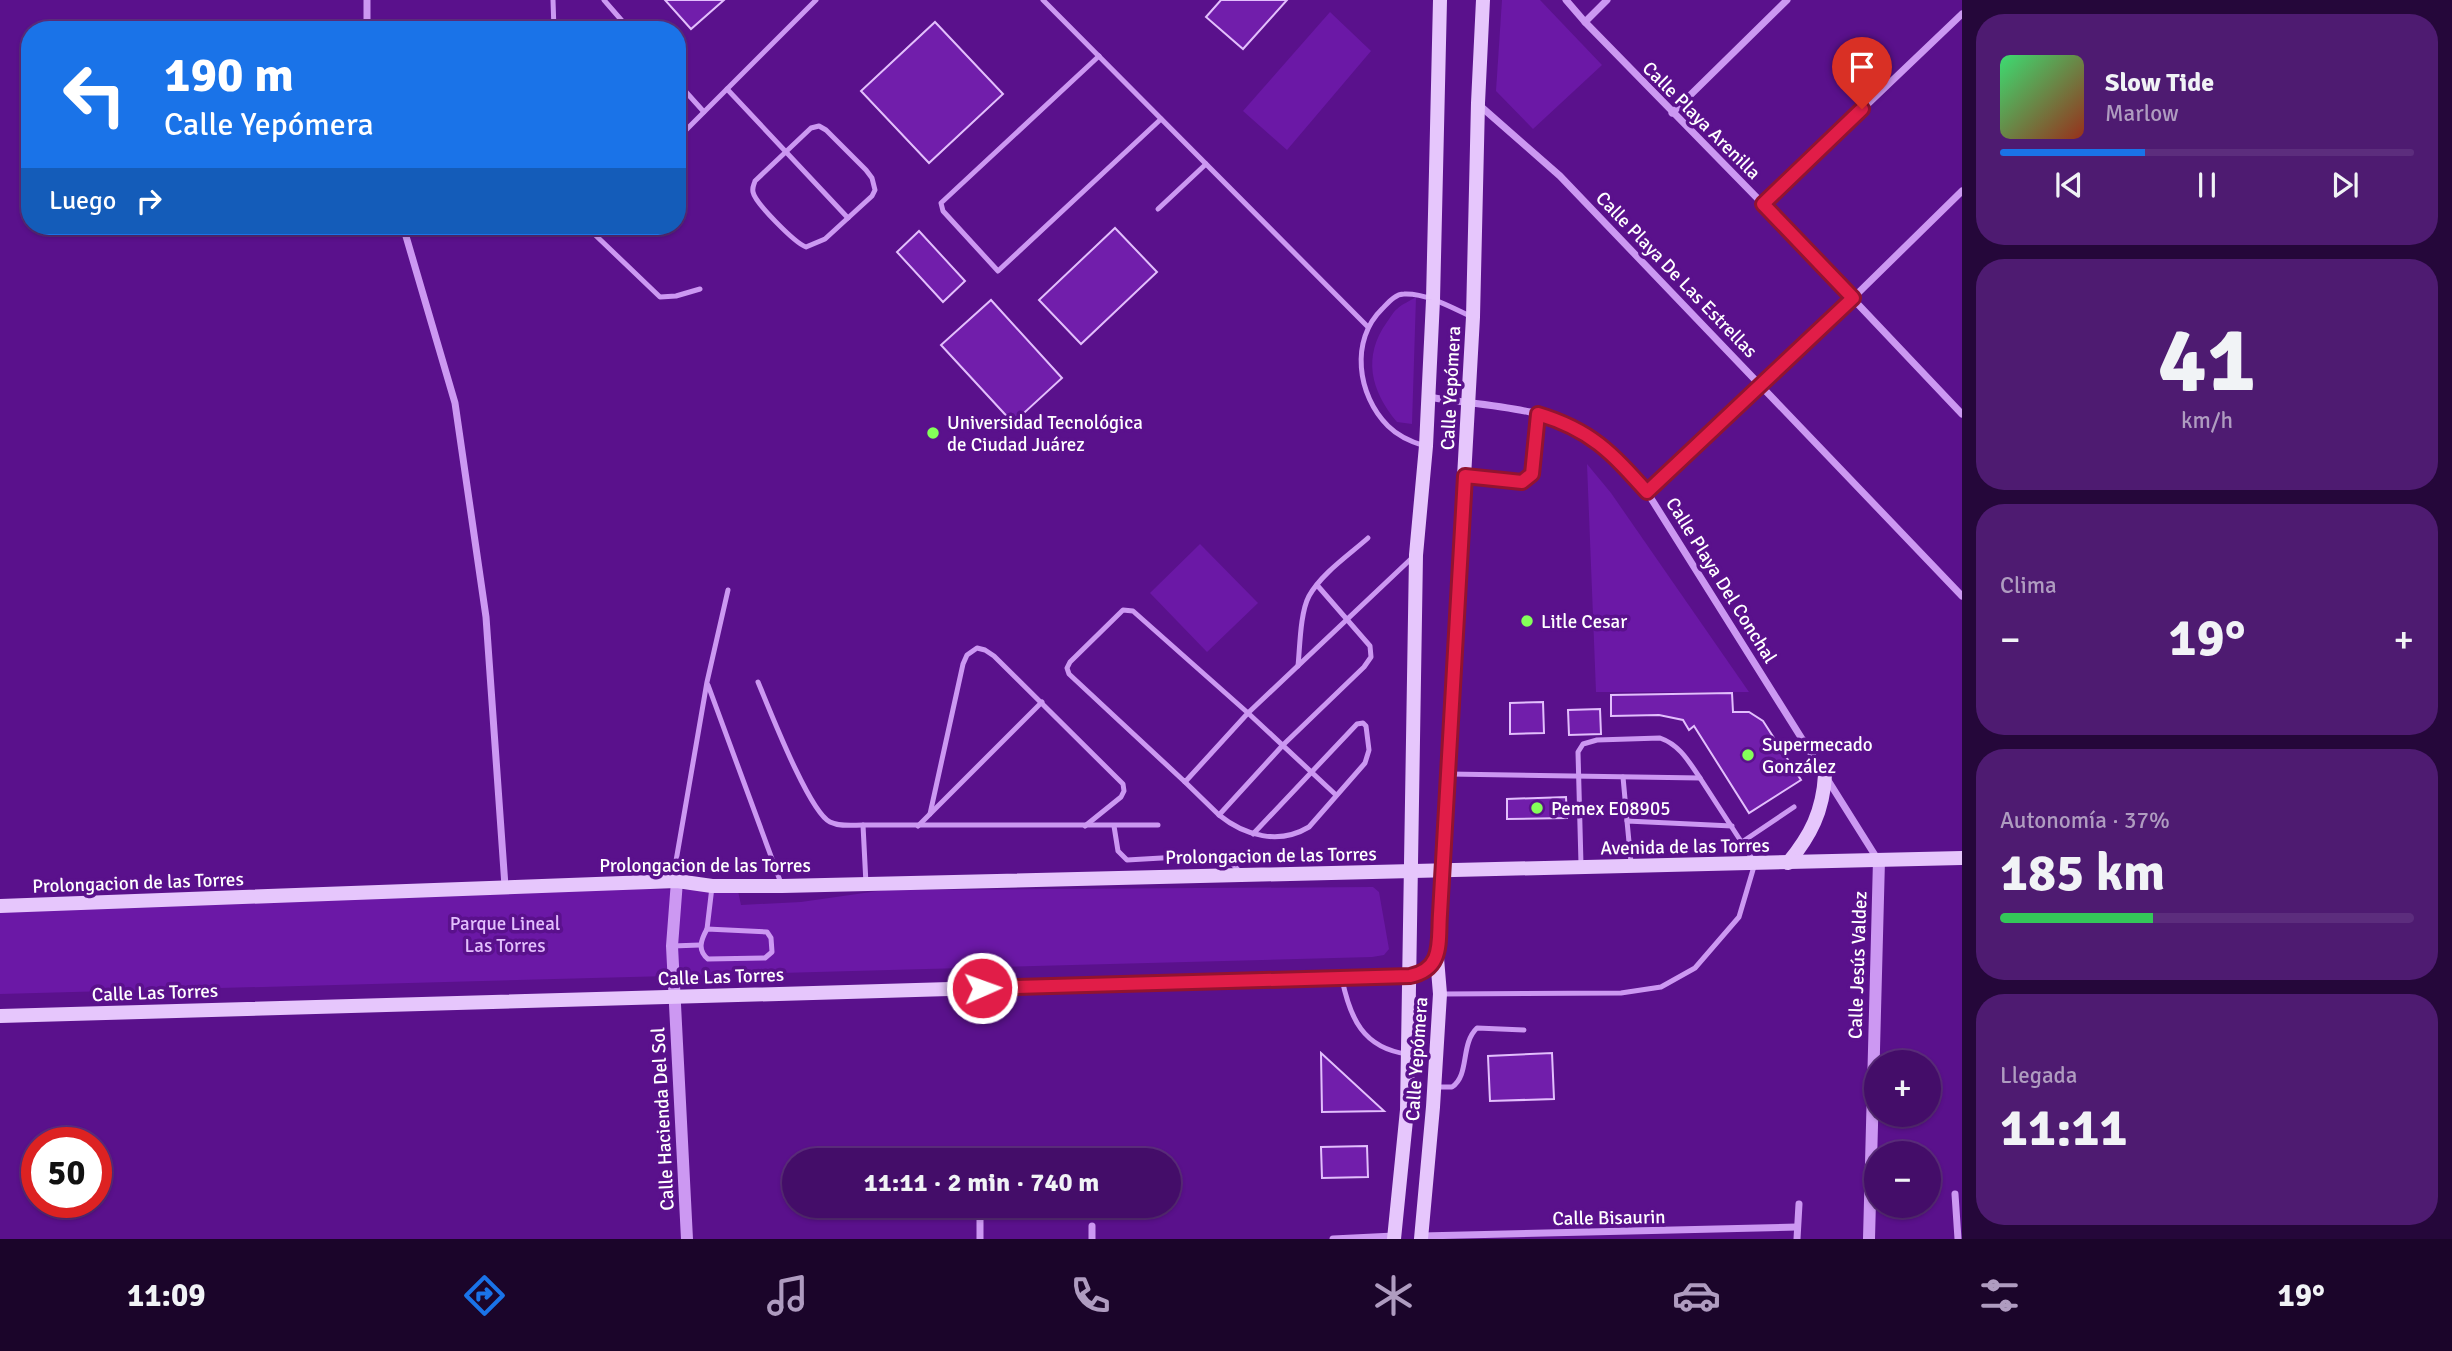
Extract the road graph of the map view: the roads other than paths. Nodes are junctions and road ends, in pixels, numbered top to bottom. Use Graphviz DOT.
graph roads {
  1 [pos="367,0"];
  2 [pos="553,0"];
  3 [pos="604,0"];
  4 [pos="816,0"];
  5 [pos="1043,0"];
  6 [pos="1440,0"];
  7 [pos="1483,0"];
  8 [pos="1566,0"];
  9 [pos="1607,0"];
  10 [pos="1787,0"];
  11 [pos="1962,14"];
  12 [pos="367,21"];
  13 [pos="554,21"];
  14 [pos="623,21"];
  15 [pos="1585,22"];
  16 [pos="1099,56"];
  17 [pos="727,89"];
  18 [pos="686,92"];
  19 [pos="1478,103"];
  20 [pos="704,112"];
  21 [pos="1672,113"];
  22 [pos="1161,119"];
  23 [pos="686,130"];
  24 [pos="786,152"];
  25 [pos="1206,164"];
  26 [pos="1962,191"];
  27 [pos="1763,204"];
  28 [pos="1158,208"];
  29 [pos="848,218"];
  30 [pos="406,235"];
  31 [pos="595,235"];
  32 [pos="700,289"];
  33 [pos="1853,298"];
  34 [pos="1433,300"];
  35 [pos="1473,317"];
  36 [pos="1368,327"];
  37 [pos="1761,384"];
  38 [pos="1428,397"];
  39 [pos="1469,404"];
  40 [pos="1538,414"];
  41 [pos="1962,414"];
  42 [pos="1426,446"];
  43 [pos="1465,476"];
  44 [pos="1647,492"];
  45 [pos="1368,538"];
  46 [pos="1416,555"];
  47 [pos="1317,585"];
  48 [pos="728,590"];
  49 [pos="1962,596"];
  50 [pos="1348,619"];
  51 [pos="1298,666"];
  52 [pos="707,682"];
  53 [pos="758,682"];
  54 [pos="1042,702"];
  55 [pos="1248,713"];
  56 [pos="1283,745"];
  57 [pos="1311,772"];
  58 [pos="1448,774"];
  59 [pos="1825,775"];
  60 [pos="1578,776"];
  61 [pos="1623,777"];
  62 [pos="1700,778"];
  63 [pos="1185,782"];
  64 [pos="1336,796"];
  65 [pos="1794,807"];
  66 [pos="930,814"];
  67 [pos="1219,814"];
  68 [pos="1627,821"];
  69 [pos="863,825"];
  70 [pos="918,825"];
  71 [pos="1114,825"];
  72 [pos="1158,825"];
  73 [pos="1732,826"];
  74 [pos="1085,827"];
  75 [pos="1253,834"];
  76 [pos="1742,842"];
  77 [pos="1962,858"];
  78 [pos="1879,860"];
  79 [pos="1755,863"];
  80 [pos="1788,863"];
  81 [pos="1631,866"];
  82 [pos="1581,868"];
  83 [pos="1410,871"];
  84 [pos="1443,871"];
  85 [pos="1243,875"];
  86 [pos="677,881"];
  87 [pos="866,884"];
  88 [pos="505,886"];
  89 [pos="712,886"];
  90 [pos="782,886"];
  91 [pos="0,906"];
  92 [pos="707,929"];
  93 [pos="701,945"];
  94 [pos="672,946"];
  95 [pos="1437,958"];
  96 [pos="1410,976"];
  97 [pos="1342,979"];
  98 [pos="1440,994"];
  99 [pos="676,997"];
  100 [pos="0,1016"];
  101 [pos="1524,1030"];
  102 [pos="1408,1055"];
  103 [pos="1434,1087"];
  104 [pos="1955,1194"];
  105 [pos="1799,1204"];
  106 [pos="980,1218"];
  107 [pos="1960,1225"];
  108 [pos="1092,1226"];
  109 [pos="1797,1227"];
  110 [pos="1394,1237"];
  111 [pos="1421,1237"];
  112 [pos="687,1239"];
  113 [pos="980,1239"];
  114 [pos="1092,1239"];
  115 [pos="1333,1239"];
  116 [pos="1797,1239"];
  117 [pos="1869,1239"];
  118 [pos="1958,1239"];
  1 -- 12 [label="street"];
  2 -- 13 [label="lane"];
  3 -- 14 [label="lane"];
  4 -- 17 [label="lane"];
  5 -- 16 [label="lane"];
  6 -- 34 [label="main road, Calle Yepómera"];
  7 -- 19 [label="main road, Calle Yepómera"];
  8 -- 15 [label="street, Calle Playa Arenilla"];
  9 -- 15 [label="street"];
  10 -- 21 [label="street"];
  11 -- 27 [label="street"];
  15 -- 21 [label="street, Calle Playa Arenilla"];
  16 -- 22 [label="lane"];
  16 -- 22 [label="lane"];
  17 -- 20 [label="lane"];
  17 -- 24 [label="lane"];
  18 -- 20 [label="lane"];
  19 -- 35 [label="main road, Calle Yepómera"];
  19 -- 37 [label="street, Calle Playa De Las Estrellas"];
  20 -- 23 [label="lane"];
  21 -- 27 [label="street, Calle Playa Arenilla"];
  22 -- 25 [label="lane"];
  24 -- 29 [label="lane"];
  24 -- 29 [label="lane"];
  24 -- 29 [label="lane"];
  25 -- 28 [label="lane"];
  25 -- 36 [label="lane"];
  26 -- 33 [label="street"];
  27 -- 33 [label="street, Calle Playa Arenilla"];
  30 -- 88 [label="street"];
  31 -- 32 [label="lane"];
  33 -- 37 [label="street"];
  33 -- 41 [label="street, Calle Playa Arenilla"];
  34 -- 35 [label="lane"];
  34 -- 36 [label="lane"];
  34 -- 38 [label="main road, Calle Yepómera"];
  35 -- 39 [label="main road, Calle Yepómera"];
  36 -- 42 [label="lane"];
  37 -- 44 [label="street"];
  37 -- 49 [label="street, Calle Playa De Las Estrellas"];
  38 -- 39 [label="street, Calle Playa Del Conchal"];
  38 -- 42 [label="main road, Calle Yepómera"];
  39 -- 40 [label="street, Calle Playa Del Conchal"];
  39 -- 43 [label="main road, Calle Yepómera"];
  40 -- 43 [label="lane"];
  40 -- 44 [label="street, Calle Playa Del Conchal"];
  42 -- 46 [label="main road, Calle Yepómera"];
  43 -- 58 [label="main road, Calle Yepómera"];
  44 -- 59 [label="street, Calle Playa Del Conchal"];
  45 -- 47 [label="lane"];
  46 -- 50 [label="lane"];
  46 -- 83 [label="main road, Calle Yepómera"];
  47 -- 50 [label="lane"];
  47 -- 51 [label="lane"];
  48 -- 52 [label="lane"];
  50 -- 51 [label="lane"];
  50 -- 56 [label="lane"];
  51 -- 55 [label="lane"];
  52 -- 86 [label="lane"];
  52 -- 90 [label="lane"];
  53 -- 69 [label="lane"];
  54 -- 66 [label="lane"];
  54 -- 66 [label="lane"];
  54 -- 74 [label="lane"];
  55 -- 56 [label="lane"];
  55 -- 63 [label="lane"];
  55 -- 63 [label="lane"];
  56 -- 57 [label="lane"];
  56 -- 67 [label="lane"];
  57 -- 64 [label="lane"];
  57 -- 64 [label="lane"];
  57 -- 75 [label="lane"];
  58 -- 60 [label="lane"];
  58 -- 84 [label="main road, Calle Yepómera"];
  59 -- 78 [label="street, Calle Playa Del Conchal"];
  59 -- 80 [label="main road"];
  60 -- 61 [label="lane"];
  60 -- 62 [label="lane"];
  60 -- 82 [label="lane"];
  61 -- 62 [label="lane"];
  61 -- 68 [label="lane"];
  62 -- 73 [label="lane"];
  63 -- 67 [label="lane"];
  64 -- 75 [label="lane"];
  65 -- 76 [label="lane"];
  66 -- 70 [label="lane"];
  67 -- 75 [label="lane"];
  68 -- 73 [label="lane"];
  68 -- 81 [label="lane"];
  69 -- 70 [label="lane"];
  69 -- 87 [label="lane"];
  70 -- 74 [label="lane"];
  71 -- 72 [label="lane"];
  71 -- 74 [label="lane"];
  71 -- 85 [label="lane"];
  73 -- 76 [label="lane"];
  76 -- 79 [label="lane"];
  77 -- 78 [label="main road, Avenida de las Torres"];
  78 -- 80 [label="main road, Avenida de las Torres"];
  78 -- 117 [label="street, Calle Jesús Valdez"];
  79 -- 80 [label="main road, Avenida de las Torres"];
  79 -- 81 [label="main road, Avenida de las Torres"];
  79 -- 98 [label="lane"];
  81 -- 82 [label="main road, Avenida de las Torres"];
  82 -- 84 [label="main road, Avenida de las Torres"];
  83 -- 84 [label="main road, Avenida de las Torres"];
  83 -- 85 [label="main road, Prolongacion de las Torres"];
  83 -- 96 [label="main road, Calle Yepómera"];
  84 -- 95 [label="main road, Calle Yepómera"];
  85 -- 87 [label="main road, Prolongacion de las Torres"];
  86 -- 88 [label="main road, Prolongacion de las Torres"];
  86 -- 89 [label="main road, Prolongacion de las Torres"];
  86 -- 94 [label="street, Calle Hacienda Del Sol"];
  87 -- 90 [label="main road, Prolongacion de las Torres"];
  88 -- 91 [label="main road, Prolongacion de las Torres"];
  89 -- 90 [label="main road, Prolongacion de las Torres"];
  89 -- 92 [label="lane"];
  92 -- 93 [label="lane"];
  92 -- 93 [label="lane"];
  93 -- 94 [label="lane"];
  94 -- 99 [label="street, Calle Hacienda Del Sol"];
  95 -- 96 [label="main road"];
  95 -- 98 [label="main road, Calle Yepómera"];
  96 -- 97 [label="main road, Calle Las Torres"];
  96 -- 102 [label="main road, Calle Yepómera"];
  97 -- 99 [label="main road, Calle Las Torres"];
  97 -- 102 [label="lane"];
  98 -- 103 [label="main road, Calle Yepómera"];
  99 -- 100 [label="main road, Calle Las Torres"];
  99 -- 112 [label="street, Calle Hacienda Del Sol"];
  101 -- 103 [label="lane"];
  102 -- 110 [label="main road, Calle Yepómera"];
  103 -- 111 [label="main road, Calle Yepómera"];
  104 -- 107 [label="street"];
  105 -- 109 [label="street"];
  106 -- 113 [label="street"];
  107 -- 118 [label="street"];
  108 -- 114 [label="street"];
  109 -- 111 [label="street, Calle Bisaurin"];
  109 -- 116 [label="street"];
  110 -- 115 [label="street"];
}
